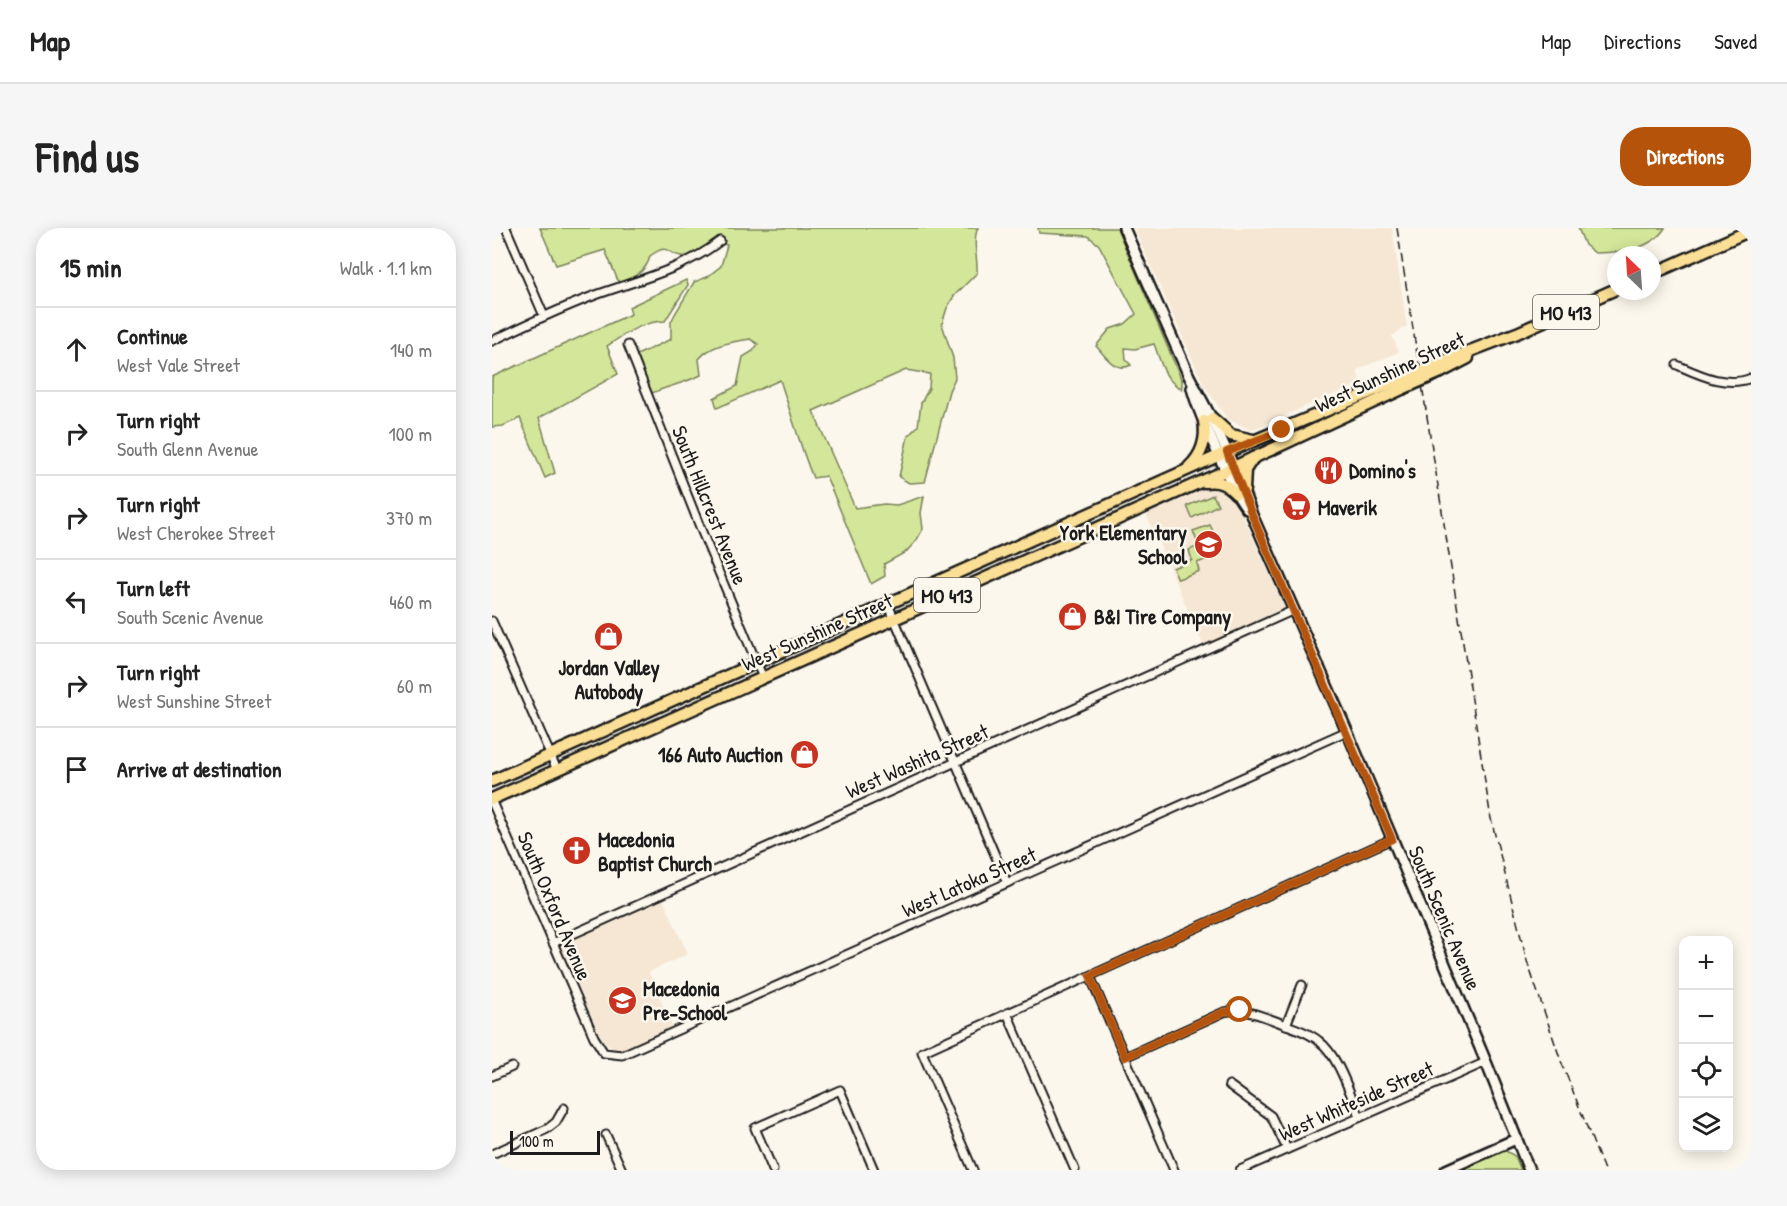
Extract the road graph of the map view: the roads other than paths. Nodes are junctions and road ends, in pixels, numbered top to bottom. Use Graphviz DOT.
graph roads {
  1 [pos="506,228"];
  2 [pos="1124,228"];
  3 [pos="1751,230"];
  4 [pos="720,241"];
  5 [pos="1661,270"];
  6 [pos="1607,294"];
  7 [pos="544,316"];
  8 [pos="492,341"];
  9 [pos="628,345"];
  10 [pos="1677,365"];
  11 [pos="1751,378"];
  12 [pos="1401,385"];
  13 [pos="1208,420"];
  14 [pos="1256,440"];
  15 [pos="1223,454"];
  16 [pos="1255,456"];
  17 [pos="1230,469"];
  18 [pos="1182,472"];
  19 [pos="1198,483"];
  20 [pos="1240,492"];
  21 [pos="888,604"];
  22 [pos="1294,610"];
  23 [pos="895,619"];
  24 [pos="492,621"];
  25 [pos="757,663"];
  26 [pos="763,678"];
  27 [pos="1347,731"];
  28 [pos="550,755"];
  29 [pos="956,762"];
  30 [pos="557,770"];
  31 [pos="492,782"];
  32 [pos="492,801"];
  33 [pos="1392,839"];
  34 [pos="1007,883"];
  35 [pos="553,943"];
  36 [pos="1090,976"];
  37 [pos="1302,985"];
  38 [pos="1006,1013"];
  39 [pos="1286,1025"];
  40 [pos="604,1053"];
  41 [pos="1125,1057"];
  42 [pos="1486,1062"];
  43 [pos="512,1067"];
  44 [pos="492,1076"];
  45 [pos="1229,1085"];
  46 [pos="564,1108"];
  47 [pos="1360,1117"];
  48 [pos="606,1135"];
  49 [pos="1516,1139"];
  50 [pos="1287,1149"];
  51 [pos="492,1154"];
  52 [pos="622,1170"];
  53 [pos="773,1170"];
  54 [pos="874,1170"];
  55 [pos="974,1170"];
  56 [pos="1075,1170"];
  57 [pos="1174,1170"];
  58 [pos="1240,1170"];
  59 [pos="1446,1170"];
  60 [pos="1529,1170"];
  1 -- 7 [label="street"];
  2 -- 13 [label="main road, South Scenic Avenue"];
  3 -- 5 [label="main road"];
  4 -- 7 [label="street"];
  6 -- 12 [label="main road, West Sunshine Street / MO 413, bridge"];
  7 -- 8 [label="street"];
  9 -- 25 [label="street, South Hillcrest Avenue"];
  10 -- 11 [label="street"];
  12 -- 14 [label="main road, West Sunshine Street / MO 413"];
  12 -- 16 [label="main road, West Sunshine Street / MO 413"];
  13 -- 14 [label="main road"];
  13 -- 15 [label="main road, South Scenic Avenue"];
  13 -- 18 [label="main road"];
  14 -- 15 [label="main road, West Sunshine Street / MO 413"];
  15 -- 17 [label="main road, South Scenic Avenue"];
  15 -- 18 [label="main road, West Sunshine Street / MO 413"];
  16 -- 17 [label="main road, West Sunshine Street / MO 413"];
  16 -- 20 [label="main road"];
  17 -- 19 [label="main road, West Sunshine Street / MO 413"];
  17 -- 20 [label="main road, South Scenic Avenue"];
  18 -- 21 [label="main road, West Sunshine Street / MO 413"];
  19 -- 20 [label="main road"];
  19 -- 23 [label="main road, West Sunshine Street / MO 413"];
  20 -- 22 [label="main road, South Scenic Avenue"];
  21 -- 23 [label="street"];
  21 -- 25 [label="main road, West Sunshine Street / MO 413"];
  22 -- 27 [label="main road, South Scenic Avenue"];
  22 -- 29 [label="street, West Washita Street"];
  23 -- 26 [label="main road, West Sunshine Street / MO 413"];
  23 -- 29 [label="street"];
  24 -- 28 [label="street"];
  25 -- 26 [label="street, South Hillcrest Avenue"];
  25 -- 28 [label="main road, West Sunshine Street / MO 413"];
  26 -- 30 [label="main road, West Sunshine Street / MO 413"];
  27 -- 33 [label="main road, South Scenic Avenue"];
  27 -- 34 [label="street, West Latoka Street"];
  28 -- 30 [label="street"];
  28 -- 31 [label="main road, West Sunshine Street / MO 413"];
  29 -- 34 [label="street"];
  29 -- 35 [label="street, West Washita Street"];
  30 -- 32 [label="main road, West Sunshine Street / MO 413"];
  32 -- 35 [label="street, South Oxford Avenue"];
  33 -- 36 [label="street"];
  33 -- 42 [label="main road, South Scenic Avenue"];
  34 -- 40 [label="street, West Latoka Street"];
  35 -- 40 [label="street, South Oxford Avenue"];
  36 -- 38 [label="street"];
  36 -- 41 [label="street"];
  37 -- 39 [label="street"];
  38 -- 55 [label="street"];
  38 -- 56 [label="street"];
  39 -- 41 [label="street"];
  39 -- 47 [label="street"];
  41 -- 57 [label="street"];
  42 -- 47 [label="street, West Whiteside Street"];
  42 -- 49 [label="main road, South Scenic Avenue"];
  43 -- 44 [label="street"];
  45 -- 50 [label="street"];
  46 -- 51 [label="street"];
  47 -- 50 [label="street, West Whiteside Street"];
  48 -- 52 [label="street"];
  49 -- 59 [label="main road"];
  49 -- 60 [label="main road, South Scenic Avenue"];
  50 -- 58 [label="street, West Whiteside Street"];
  53 -- 54 [label="street"];
}
